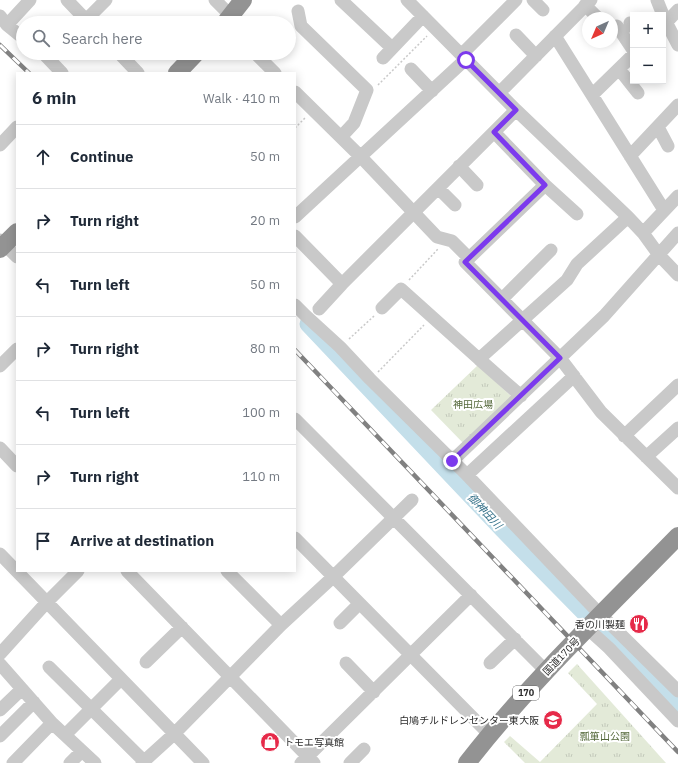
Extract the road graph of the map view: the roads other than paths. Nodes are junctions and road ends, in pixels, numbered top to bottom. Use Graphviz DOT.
graph roads {
  1 [pos="30,0"];
  2 [pos="67,0"];
  3 [pos="106,0"];
  4 [pos="243,0"];
  5 [pos="341,0"];
  6 [pos="407,0"];
  7 [pos="516,0"];
  8 [pos="533,0"];
  9 [pos="657,0"];
  10 [pos="588,3"];
  11 [pos="543,10"];
  12 [pos="678,10"];
  13 [pos="224,11"];
  14 [pos="298,11"];
  15 [pos="594,12"];
  16 [pos="661,12"];
  17 [pos="81,16"];
  18 [pos="91,16"];
  19 [pos="423,16"];
  20 [pos="666,19"];
  21 [pos="4,21"];
  22 [pos="666,23"];
  23 [pos="618,28"];
  24 [pos="16,32"];
  25 [pos="516,35"];
  26 [pos="555,36"];
  27 [pos="678,43"];
  28 [pos="632,48"];
  29 [pos="536,56"];
  30 [pos="463,57"];
  31 [pos="630,58"];
  32 [pos="52,60"];
  33 [pos="126,60"];
  34 [pos="189,60"];
  35 [pos="261,60"];
  36 [pos="411,69"];
  37 [pos="619,69"];
  38 [pos="61,72"];
  39 [pos="137,72"];
  40 [pos="178,72"];
  41 [pos="274,72"];
  42 [pos="432,91"];
  43 [pos="296,93"];
  44 [pos="500,93"];
  45 [pos="638,93"];
  46 [pos="592,95"];
  47 [pos="678,105"];
  48 [pos="516,110"];
  49 [pos="658,127"];
  50 [pos="16,128"];
  51 [pos="494,132"];
  52 [pos="341,137"];
  53 [pos="0,145"];
  54 [pos="668,146"];
  55 [pos="630,156"];
  56 [pos="361,157"];
  57 [pos="459,166"];
  58 [pos="478,185"];
  59 [pos="545,185"];
  60 [pos="438,188"];
  61 [pos="678,196"];
  62 [pos="455,205"];
  63 [pos="664,210"];
  64 [pos="414,212"];
  65 [pos="577,214"];
  66 [pos="296,216"];
  67 [pos="628,216"];
  68 [pos="643,233"];
  69 [pos="678,233"];
  70 [pos="296,237"];
  71 [pos="552,250"];
  72 [pos="659,255"];
  73 [pos="469,258"];
  74 [pos="678,274"];
  75 [pos="342,284"];
  76 [pos="502,299"];
  77 [pos="296,307"];
  78 [pos="319,308"];
  79 [pos="382,308"];
  80 [pos="301,317"];
  81 [pos="523,320"];
  82 [pos="15,354"];
  83 [pos="560,358"];
  84 [pos="479,359"];
  85 [pos="0,366"];
  86 [pos="574,376"];
  87 [pos="678,385"];
  88 [pos="521,396"];
  89 [pos="296,420"];
  90 [pos="678,428"];
  91 [pos="624,436"];
  92 [pos="0,448"];
  93 [pos="646,458"];
  94 [pos="452,461"];
  95 [pos="16,465"];
  96 [pos="467,475"];
  97 [pos="678,488"];
  98 [pos="412,500"];
  99 [pos="393,518"];
  100 [pos="678,536"];
  101 [pos="296,539"];
  102 [pos="0,554"];
  103 [pos="16,570"];
  104 [pos="18,572"];
  105 [pos="77,572"];
  106 [pos="128,572"];
  107 [pos="228,572"];
  108 [pos="333,577"];
  109 [pos="471,595"];
  110 [pos="47,602"];
  111 [pos="359,604"];
  112 [pos="595,622"];
  113 [pos="340,623"];
  114 [pos="281,626"];
  115 [pos="182,627"];
  116 [pos="515,639"];
  117 [pos="0,654"];
  118 [pos="411,656"];
  119 [pos="146,662"];
  120 [pos="346,663"];
  121 [pos="490,663"];
  122 [pos="0,664"];
  123 [pos="49,667"];
  124 [pos="546,671"];
  125 [pos="230,677"];
  126 [pos="121,679"];
  127 [pos="22,689"];
  128 [pos="678,691"];
  129 [pos="374,692"];
  130 [pos="34,702"];
  131 [pos="91,708"];
  132 [pos="0,710"];
  133 [pos="678,721"];
  134 [pos="52,723"];
  135 [pos="174,734"];
  136 [pos="489,734"];
  137 [pos="65,735"];
  138 [pos="0,736"];
  139 [pos="364,749"];
  140 [pos="82,751"];
  141 [pos="307,761"];
  142 [pos="143,762"];
  143 [pos="13,763"];
  144 [pos="70,763"];
  145 [pos="95,763"];
  146 [pos="203,763"];
  147 [pos="350,763"];
  148 [pos="467,763"];
  1 -- 21 [label="street"];
  2 -- 17 [label="street"];
  3 -- 18 [label="street"];
  4 -- 13 [label="highway"];
  5 -- 19 [label="street"];
  6 -- 19 [label="street"];
  7 -- 30 [label="street"];
  8 -- 11 [label="street"];
  9 -- 16 [label="street"];
  10 -- 15 [label="street"];
  10 -- 26 [label="street"];
  12 -- 20 [label="street"];
  14 -- 52 [label="street"];
  19 -- 30 [label="street"];
  21 -- 24 [label="street"];
  22 -- 27 [label="street"];
  23 -- 28 [label="street"];
  25 -- 29 [label="street"];
  26 -- 29 [label="street"];
  26 -- 46 [label="street"];
  29 -- 44 [label="street"];
  30 -- 42 [label="street"];
  30 -- 44 [label="street"];
  31 -- 37 [label="street"];
  32 -- 38 [label="street"];
  33 -- 39 [label="street"];
  34 -- 40 [label="highway"];
  35 -- 41 [label="street"];
  36 -- 42 [label="street"];
  37 -- 45 [label="street"];
  37 -- 46 [label="street"];
  42 -- 56 [label="street"];
  43 -- 52 [label="street"];
  44 -- 48 [label="street"];
  46 -- 55 [label="street"];
  47 -- 49 [label="street"];
  48 -- 51 [label="street"];
  48 -- 67 [label="street"];
  49 -- 54 [label="street"];
  49 -- 55 [label="street"];
  50 -- 53 [label="street"];
  51 -- 57 [label="street"];
  51 -- 59 [label="street"];
  52 -- 56 [label="street"];
  55 -- 63 [label="street"];
  56 -- 64 [label="street"];
  56 -- 66 [label="street"];
  57 -- 58 [label="street"];
  57 -- 60 [label="street"];
  59 -- 65 [label="street"];
  59 -- 73 [label="street"];
  60 -- 62 [label="street"];
  60 -- 64 [label="street"];
  61 -- 63 [label="street"];
  63 -- 68 [label="street"];
  64 -- 73 [label="street"];
  64 -- 75 [label="street"];
  67 -- 68 [label="street"];
  67 -- 81 [label="street"];
  68 -- 72 [label="street"];
  69 -- 72 [label="street"];
  70 -- 75 [label="street"];
  71 -- 76 [label="street"];
  72 -- 74 [label="street"];
  72 -- 83 [label="street"];
  73 -- 76 [label="street"];
  75 -- 78 [label="street"];
  76 -- 81 [label="street"];
  77 -- 80 [label="street"];
  79 -- 84 [label="street"];
  80 -- 94 [label="street"];
  81 -- 83 [label="street"];
  81 -- 84 [label="street"];
  82 -- 85 [label="street"];
  83 -- 86 [label="street"];
  83 -- 88 [label="street"];
  84 -- 88 [label="street"];
  86 -- 91 [label="street"];
  86 -- 96 [label="street"];
  87 -- 91 [label="street"];
  88 -- 94 [label="street"];
  89 -- 99 [label="street"];
  90 -- 93 [label="street"];
  91 -- 93 [label="street"];
  92 -- 95 [label="street"];
  93 -- 97 [label="street"];
  94 -- 96 [label="street"];
  96 -- 112 [label="street"];
  98 -- 99 [label="street"];
  99 -- 108 [label="street"];
  99 -- 109 [label="street"];
  100 -- 112 [label="highway, 国道170号 / 170"];
  101 -- 108 [label="street"];
  102 -- 103 [label="street"];
  104 -- 110 [label="street"];
  105 -- 110 [label="street"];
  106 -- 115 [label="street"];
  107 -- 114 [label="street"];
  108 -- 111 [label="street"];
  108 -- 114 [label="street"];
  109 -- 116 [label="street"];
  109 -- 118 [label="street"];
  110 -- 117 [label="street"];
  110 -- 126 [label="street"];
  111 -- 113 [label="street"];
  111 -- 118 [label="street"];
  112 -- 124 [label="highway, 国道170号 / 170"];
  112 -- 128 [label="street"];
  112 -- 133 [label="street"];
  114 -- 125 [label="street"];
  115 -- 119 [label="street"];
  115 -- 125 [label="street"];
  116 -- 121 [label="street"];
  116 -- 124 [label="street"];
  118 -- 129 [label="street"];
  118 -- 136 [label="street"];
  120 -- 129 [label="street"];
  122 -- 127 [label="street"];
  123 -- 131 [label="street"];
  124 -- 136 [label="highway, 国道170号 / 170"];
  125 -- 135 [label="street"];
  125 -- 141 [label="street"];
  126 -- 131 [label="street"];
  126 -- 135 [label="street"];
  127 -- 130 [label="street"];
  127 -- 132 [label="street"];
  129 -- 141 [label="street"];
  130 -- 134 [label="street"];
  130 -- 138 [label="street"];
  131 -- 137 [label="street"];
  131 -- 142 [label="street"];
  134 -- 137 [label="street"];
  134 -- 143 [label="street"];
  135 -- 142 [label="street"];
  135 -- 146 [label="street"];
  136 -- 148 [label="highway, 国道170号 / 170"];
  137 -- 140 [label="street"];
  139 -- 147 [label="street"];
  140 -- 144 [label="street"];
  140 -- 145 [label="street"];
}
